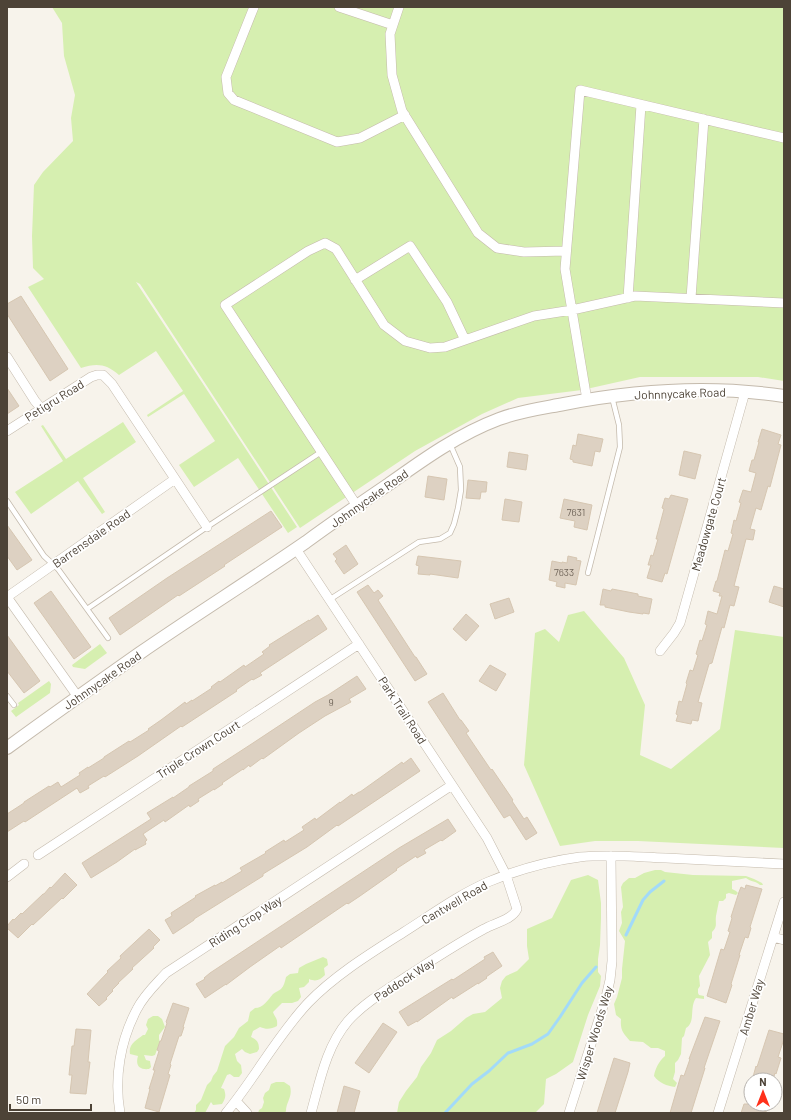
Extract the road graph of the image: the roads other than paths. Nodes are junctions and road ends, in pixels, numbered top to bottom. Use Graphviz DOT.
graph roads {
  1 [pos="254,7"];
  2 [pos="339,7"];
  3 [pos="399,7"];
  4 [pos="393,25"];
  5 [pos="641,104"];
  6 [pos="405,116"];
  7 [pos="704,119"];
  8 [pos="784,138"];
  9 [pos="566,251"];
  10 [pos="355,280"];
  11 [pos="628,298"];
  12 [pos="691,298"];
  13 [pos="784,303"];
  14 [pos="572,310"];
  15 [pos="465,340"];
  16 [pos="7,357"];
  17 [pos="745,392"];
  18 [pos="612,396"];
  19 [pos="784,396"];
  20 [pos="587,400"];
  21 [pos="41,408"];
  22 [pos="7,431"];
  23 [pos="449,443"];
  24 [pos="321,452"];
  25 [pos="175,479"];
  26 [pos="7,501"];
  27 [pos="357,506"];
  28 [pos="207,527"];
  29 [pos="296,548"];
  30 [pos="53,564"];
  31 [pos="588,573"];
  32 [pos="7,597"];
  33 [pos="330,600"];
  34 [pos="87,609"];
  35 [pos="108,638"];
  36 [pos="359,644"];
  37 [pos="660,651"];
  38 [pos="7,696"];
  39 [pos="78,697"];
  40 [pos="14,705"];
  41 [pos="7,748"];
  42 [pos="452,784"];
  43 [pos="38,855"];
  44 [pos="611,856"];
  45 [pos="24,864"];
  46 [pos="784,864"];
  47 [pos="506,875"];
  48 [pos="7,877"];
  49 [pos="784,902"];
  50 [pos="773,937"];
  51 [pos="784,940"];
  52 [pos="236,1101"];
  53 [pos="120,1113"];
  54 [pos="226,1113"];
  55 [pos="247,1113"];
  56 [pos="311,1113"];
  57 [pos="569,1113"];
  58 [pos="718,1113"];
  1 -- 6 [label="street"];
  2 -- 4 [label="street"];
  3 -- 4 [label="street"];
  4 -- 6 [label="street"];
  5 -- 7 [label="street"];
  5 -- 9 [label="street"];
  5 -- 11 [label="street"];
  6 -- 9 [label="street"];
  7 -- 8 [label="street"];
  7 -- 12 [label="street"];
  9 -- 14 [label="street"];
  10 -- 15 [label="street"];
  10 -- 15 [label="street"];
  10 -- 24 [label="street"];
  11 -- 12 [label="street"];
  11 -- 14 [label="street"];
  12 -- 13 [label="street"];
  14 -- 15 [label="street"];
  14 -- 20 [label="street"];
  16 -- 21 [label="street"];
  17 -- 18 [label="street, Johnnycake Road"];
  17 -- 19 [label="street, Johnnycake Road"];
  17 -- 37 [label="street, Meadowgate Court"];
  18 -- 20 [label="street, Johnnycake Road"];
  18 -- 31 [label="lane"];
  20 -- 23 [label="street, Johnnycake Road"];
  21 -- 22 [label="street, Petigru Road"];
  21 -- 25 [label="street, Petigru Road"];
  23 -- 27 [label="street, Johnnycake Road"];
  23 -- 33 [label="lane"];
  24 -- 27 [label="street"];
  24 -- 28 [label="lane"];
  25 -- 28 [label="street"];
  25 -- 30 [label="street, Barrensdale Road"];
  26 -- 30 [label="lane"];
  27 -- 29 [label="street, Johnnycake Road"];
  28 -- 34 [label="lane"];
  29 -- 33 [label="street, Park Trail Road"];
  29 -- 39 [label="street, Johnnycake Road"];
  30 -- 32 [label="street, Barrensdale Road"];
  30 -- 34 [label="lane"];
  32 -- 39 [label="street"];
  33 -- 36 [label="street, Park Trail Road"];
  34 -- 35 [label="lane"];
  36 -- 42 [label="street, Park Trail Road"];
  36 -- 43 [label="street, Triple Crown Court"];
  38 -- 40 [label="lane"];
  39 -- 41 [label="street, Johnnycake Road"];
  42 -- 47 [label="street, Park Trail Road"];
  42 -- 53 [label="street, Riding Crop Way"];
  44 -- 46 [label="street, Cantwell Road"];
  44 -- 47 [label="street, Cantwell Road"];
  44 -- 57 [label="street, Wisper Woods Way"];
  45 -- 48 [label="street"];
  47 -- 52 [label="street, Cantwell Road"];
  47 -- 56 [label="street, Paddock Way"];
  49 -- 50 [label="street, Amber Way"];
  50 -- 51 [label="street"];
  50 -- 58 [label="street, Amber Way"];
  52 -- 54 [label="street, Cantwell Road"];
  52 -- 55 [label="street"];
}
